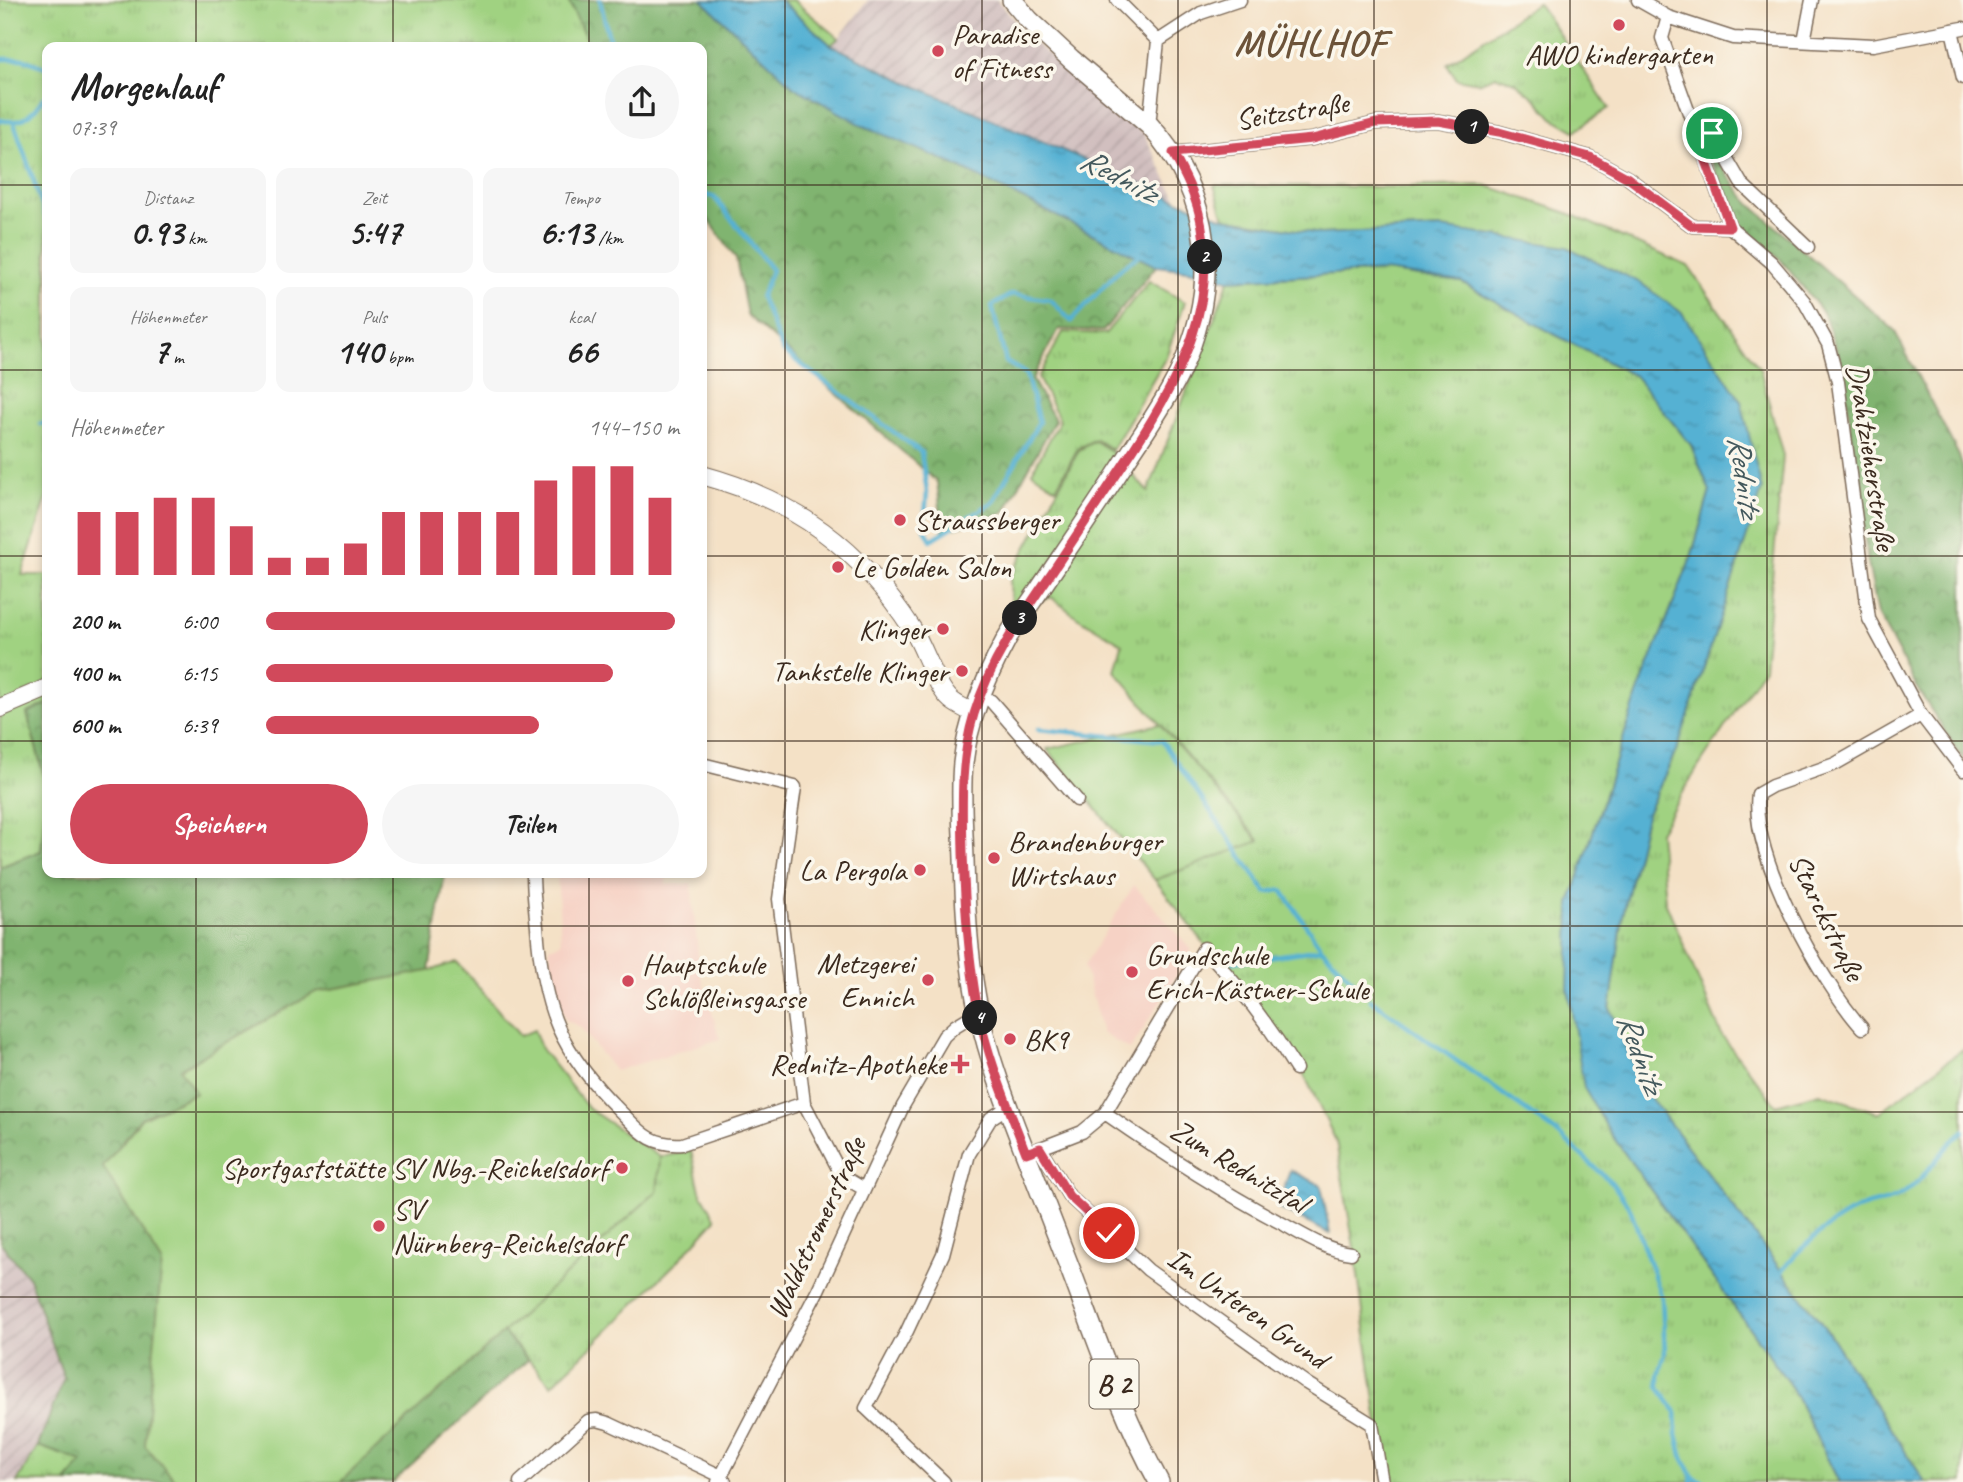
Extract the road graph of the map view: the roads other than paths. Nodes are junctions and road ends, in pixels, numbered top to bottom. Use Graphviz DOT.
graph roads {
  1 [pos="1012,0"];
  2 [pos="1117,0"];
  3 [pos="1240,0"];
  4 [pos="1638,0"];
  5 [pos="1812,0"];
  6 [pos="1668,17"];
  7 [pos="1958,29"];
  8 [pos="1157,41"];
  9 [pos="1804,41"];
  10 [pos="1963,78"];
  11 [pos="1149,125"];
  12 [pos="1693,125"];
  13 [pos="1173,153"];
  14 [pos="1730,227"];
  15 [pos="1808,247"];
  16 [pos="707,477"];
  17 [pos="42,690"];
  18 [pos="977,705"];
  19 [pos="0,708"];
  20 [pos="1922,715"];
  21 [pos="707,765"];
  22 [pos="1963,770"];
  23 [pos="1077,800"];
  24 [pos="533,878"];
  25 [pos="978,1012"];
  26 [pos="1862,1028"];
  27 [pos="1296,1069"];
  28 [pos="804,1104"];
  29 [pos="1008,1107"];
  30 [pos="1105,1113"];
  31 [pos="1033,1151"];
  32 [pos="863,1189"];
  33 [pos="1351,1254"];
  34 [pos="722,1480"];
  35 [pos="520,1482"];
  36 [pos="943,1482"];
  37 [pos="1159,1482"];
  38 [pos="1382,1482"];
  1 -- 11 [label="main road, B 2"];
  2 -- 8 [label="street"];
  3 -- 8 [label="street"];
  4 -- 6 [label="street"];
  5 -- 9 [label="street"];
  6 -- 9 [label="street"];
  6 -- 12 [label="street, Drahtzieherstraße"];
  7 -- 9 [label="street"];
  7 -- 10 [label="street"];
  8 -- 11 [label="street"];
  11 -- 13 [label="main road, B 2"];
  12 -- 14 [label="street, Drahtzieherstraße"];
  12 -- 15 [label="street"];
  13 -- 14 [label="street, Seitzstraße"];
  13 -- 18 [label="main road, B 2"];
  14 -- 20 [label="street, Drahtzieherstraße"];
  16 -- 18 [label="main road"];
  17 -- 19 [label="main road"];
  18 -- 23 [label="street"];
  18 -- 25 [label="main road, B 2"];
  20 -- 22 [label="street, Drahtzieherstraße"];
  20 -- 26 [label="street, Starckstraße"];
  21 -- 28 [label="street"];
  24 -- 28 [label="street"];
  25 -- 29 [label="main road, B 2"];
  25 -- 32 [label="street, Waldstromerstraße"];
  27 -- 30 [label="street"];
  28 -- 32 [label="street"];
  29 -- 31 [label="main road, B 2"];
  29 -- 36 [label="street"];
  30 -- 31 [label="street"];
  30 -- 33 [label="street, Zum Rednitztal"];
  31 -- 37 [label="main road, B 2"];
  31 -- 38 [label="street, Im Unteren Grund"];
  32 -- 34 [label="street, Waldstromerstraße"];
  34 -- 35 [label="street"];
}
